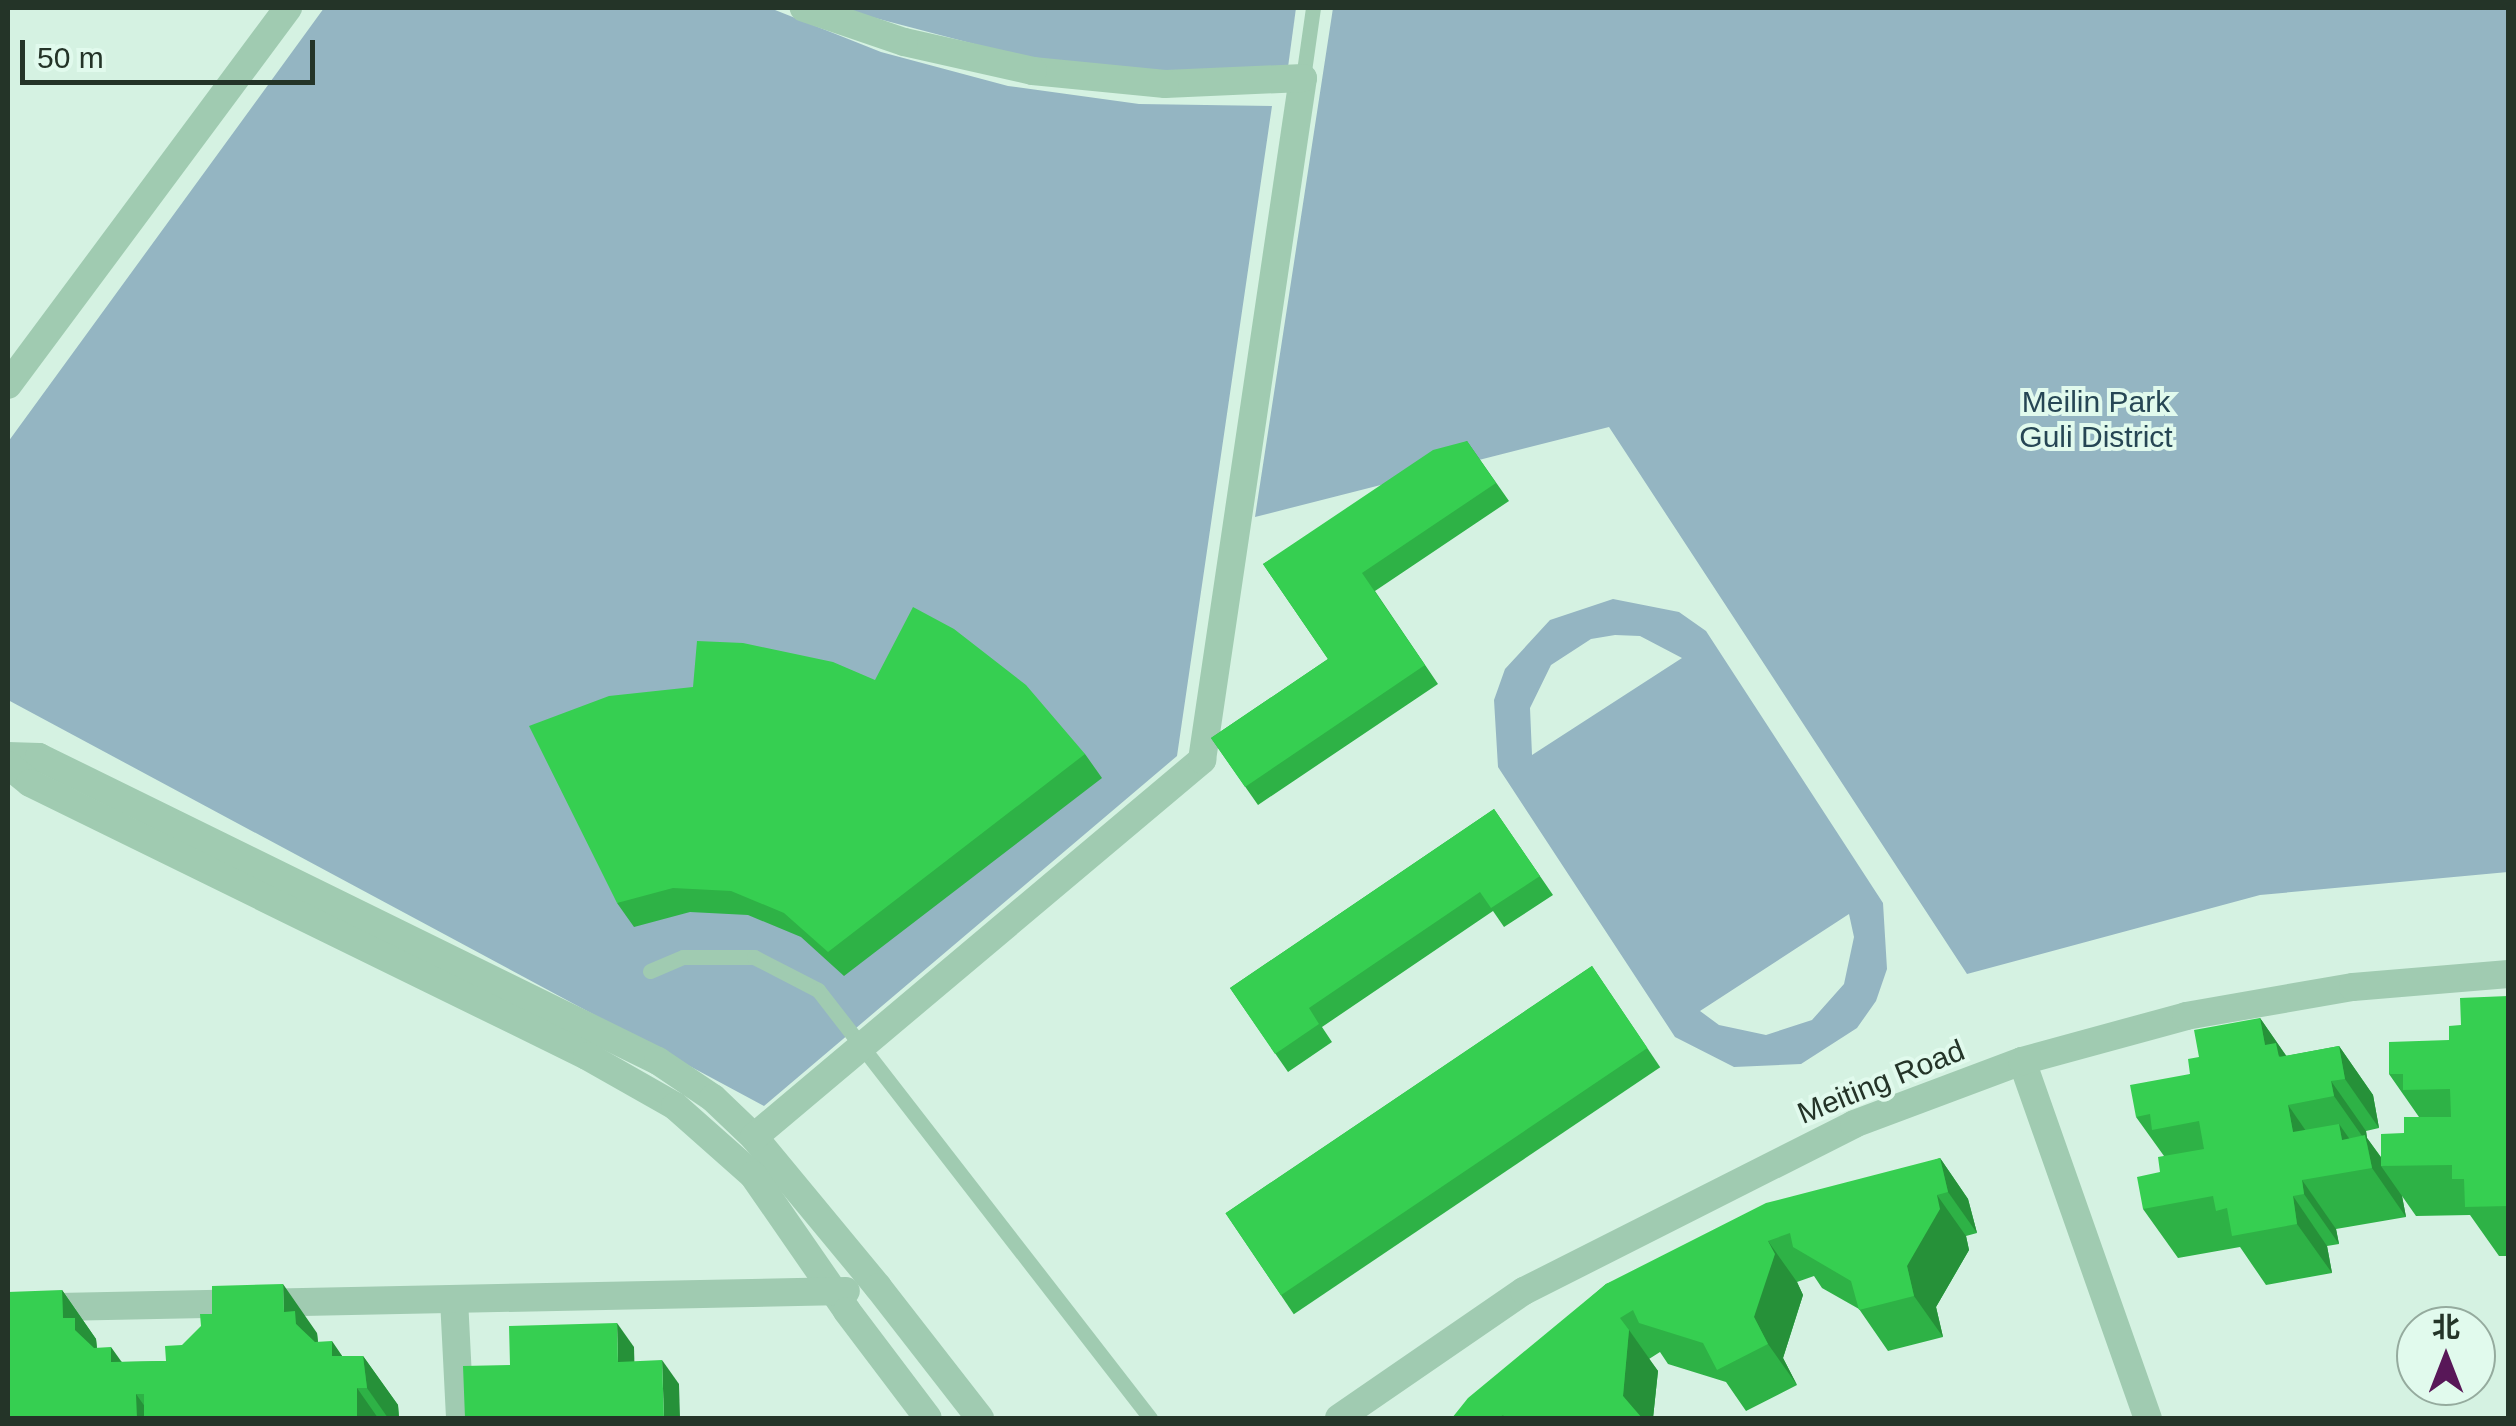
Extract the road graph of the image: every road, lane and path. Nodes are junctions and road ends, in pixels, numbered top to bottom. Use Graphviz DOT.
graph roads {
  1 [pos="288,8"];
  2 [pos="804,8"];
  3 [pos="1313,8"];
  4 [pos="1303,78"];
  5 [pos="8,385"];
  6 [pos="8,756"];
  7 [pos="8,765"];
  8 [pos="650,971"];
  9 [pos="2508,974"];
  10 [pos="863,1046"];
  11 [pos="2022,1061"];
  12 [pos="754,1137"];
  13 [pos="878,1287"];
  14 [pos="454,1299"];
  15 [pos="841,1302"];
  16 [pos="8,1308"];
  17 [pos="460,1418"];
  18 [pos="928,1418"];
  19 [pos="980,1418"];
  20 [pos="1150,1418"];
  21 [pos="1339,1418"];
  22 [pos="2148,1418"];
  1 -- 5 [label="street"];
  2 -- 4 [label="street"];
  3 -- 4 [label="lane"];
  4 -- 10 [label="street"];
  6 -- 12 [label="street"];
  7 -- 15 [label="street"];
  8 -- 10 [label="lane"];
  9 -- 11 [label="street, Meiting Road"];
  10 -- 12 [label="street"];
  10 -- 20 [label="lane"];
  11 -- 21 [label="street, Meiting Road"];
  11 -- 22 [label="street"];
  12 -- 13 [label="street"];
  13 -- 15 [label="street"];
  13 -- 19 [label="street"];
  14 -- 15 [label="street"];
  14 -- 16 [label="street"];
  14 -- 17 [label="street"];
  15 -- 18 [label="street"];
}
